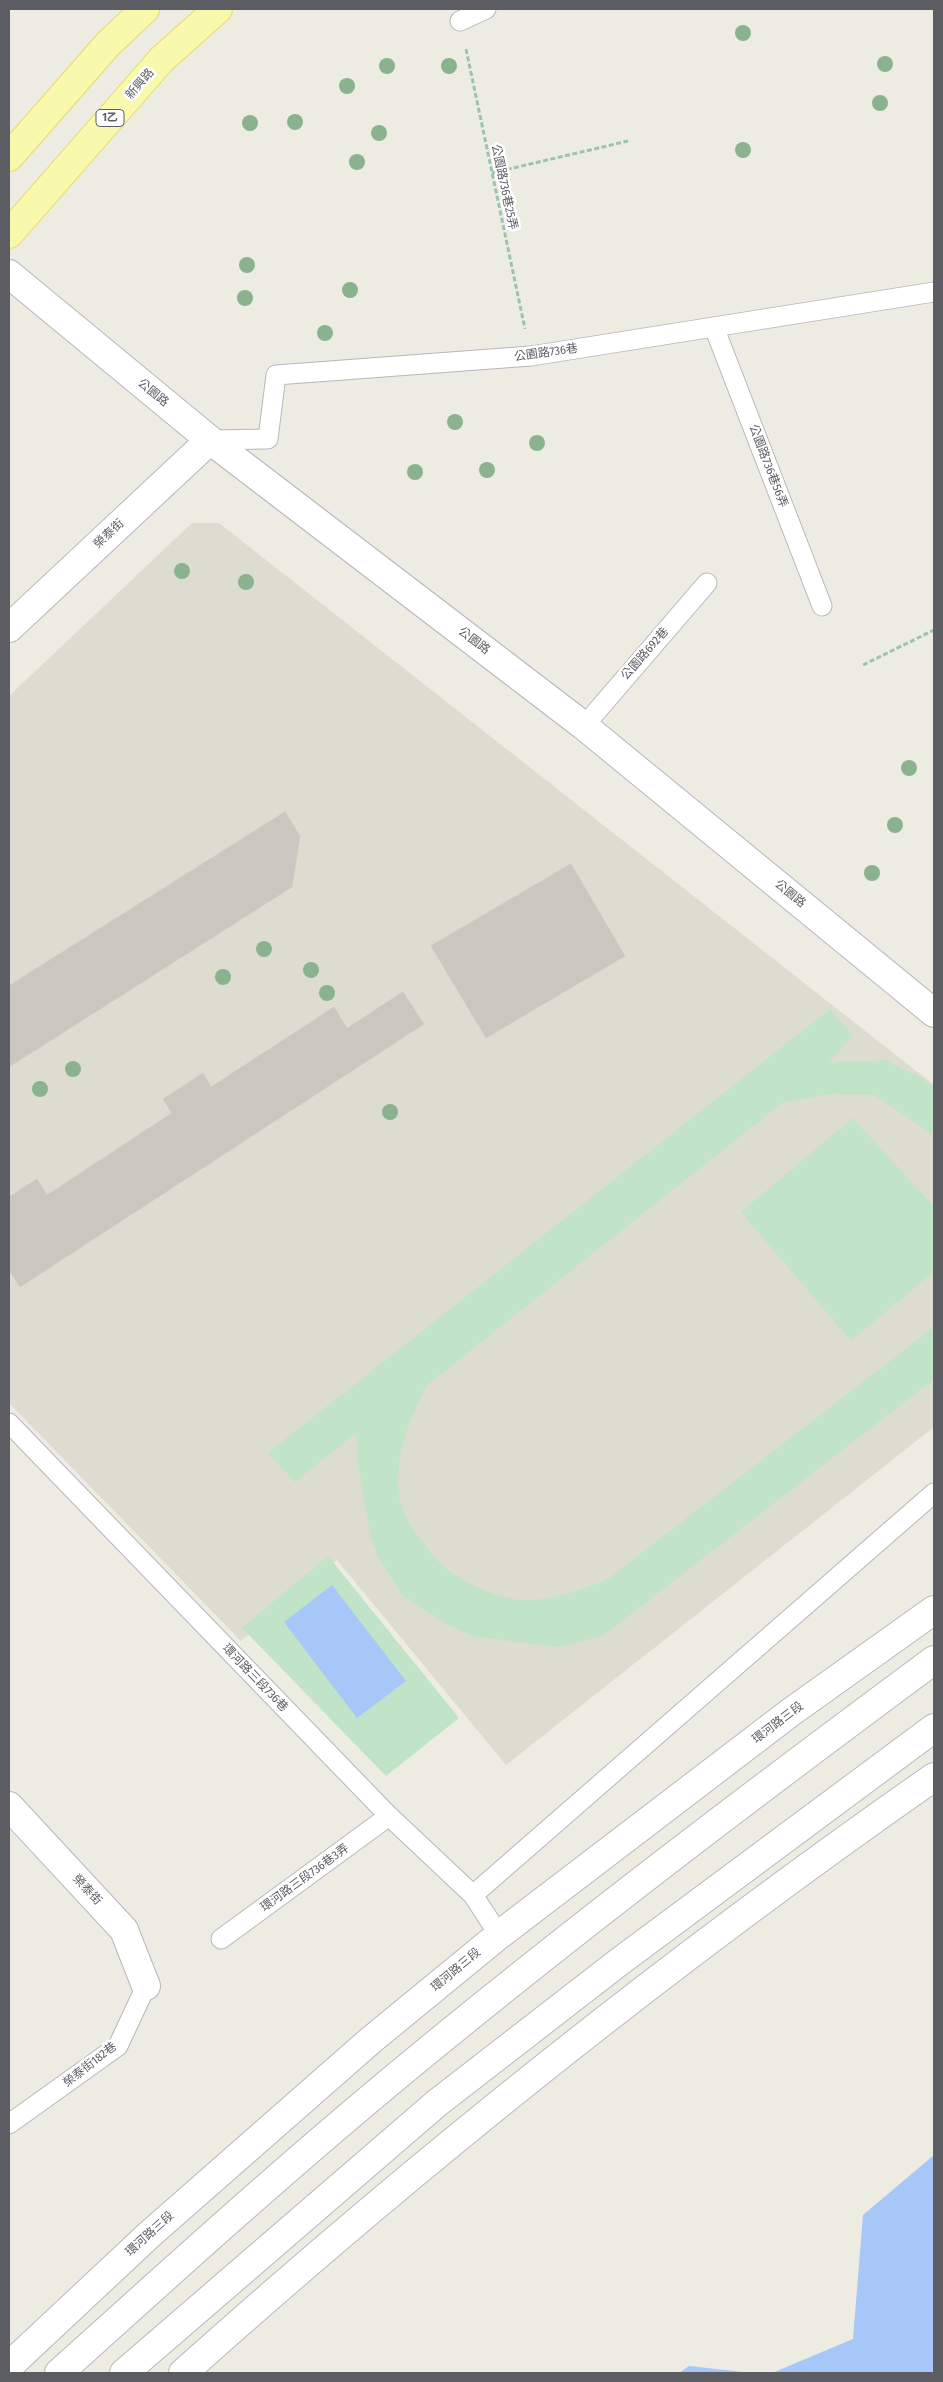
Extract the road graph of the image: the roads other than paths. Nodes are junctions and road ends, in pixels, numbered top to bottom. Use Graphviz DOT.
graph roads {
  1 [pos="145,9"];
  2 [pos="218,9"];
  3 [pos="486,9"];
  4 [pos="460,21"];
  5 [pos="9,158"];
  6 [pos="9,234"];
  7 [pos="9,274"];
  8 [pos="934,292"];
  9 [pos="714,327"];
  10 [pos="210,440"];
  11 [pos="706,583"];
  12 [pos="822,606"];
  13 [pos="9,628"];
  14 [pos="584,726"];
  15 [pos="934,1013"];
  16 [pos="9,1423"];
  17 [pos="934,1493"];
  18 [pos="934,1610"];
  19 [pos="934,1660"];
  20 [pos="934,1728"];
  21 [pos="934,1777"];
  22 [pos="9,1806"];
  23 [pos="389,1816"];
  24 [pos="473,1895"];
  25 [pos="499,1935"];
  26 [pos="221,1939"];
  27 [pos="146,1986"];
  28 [pos="9,2124"];
  29 [pos="9,2366"];
  30 [pos="59,2373"];
  31 [pos="124,2373"];
  32 [pos="183,2373"];
  1 -- 5 [label="main road"];
  2 -- 6 [label="main road, 新興路 / 1乙"];
  3 -- 4 [label="lane"];
  7 -- 10 [label="street, 公園路"];
  8 -- 9 [label="lane, 公園路736巷"];
  9 -- 10 [label="lane, 公園路736巷"];
  9 -- 12 [label="lane, 公園路736巷56弄"];
  10 -- 13 [label="street, 榮泰街"];
  10 -- 14 [label="street, 公園路"];
  11 -- 14 [label="lane, 公園路692巷"];
  14 -- 15 [label="street, 公園路"];
  16 -- 23 [label="lane, 環河路三段736巷"];
  17 -- 24 [label="lane"];
  18 -- 25 [label="street, 環河路三段"];
  19 -- 30 [label="street"];
  20 -- 31 [label="street"];
  21 -- 32 [label="street"];
  22 -- 27 [label="street, 榮泰街"];
  23 -- 24 [label="lane, 環河路三段736巷"];
  23 -- 26 [label="lane, 環河路三段736巷3弄"];
  24 -- 25 [label="lane, 環河路三段736巷"];
  25 -- 29 [label="street, 環河路三段"];
  27 -- 28 [label="lane, 榮泰街182巷"];
}
